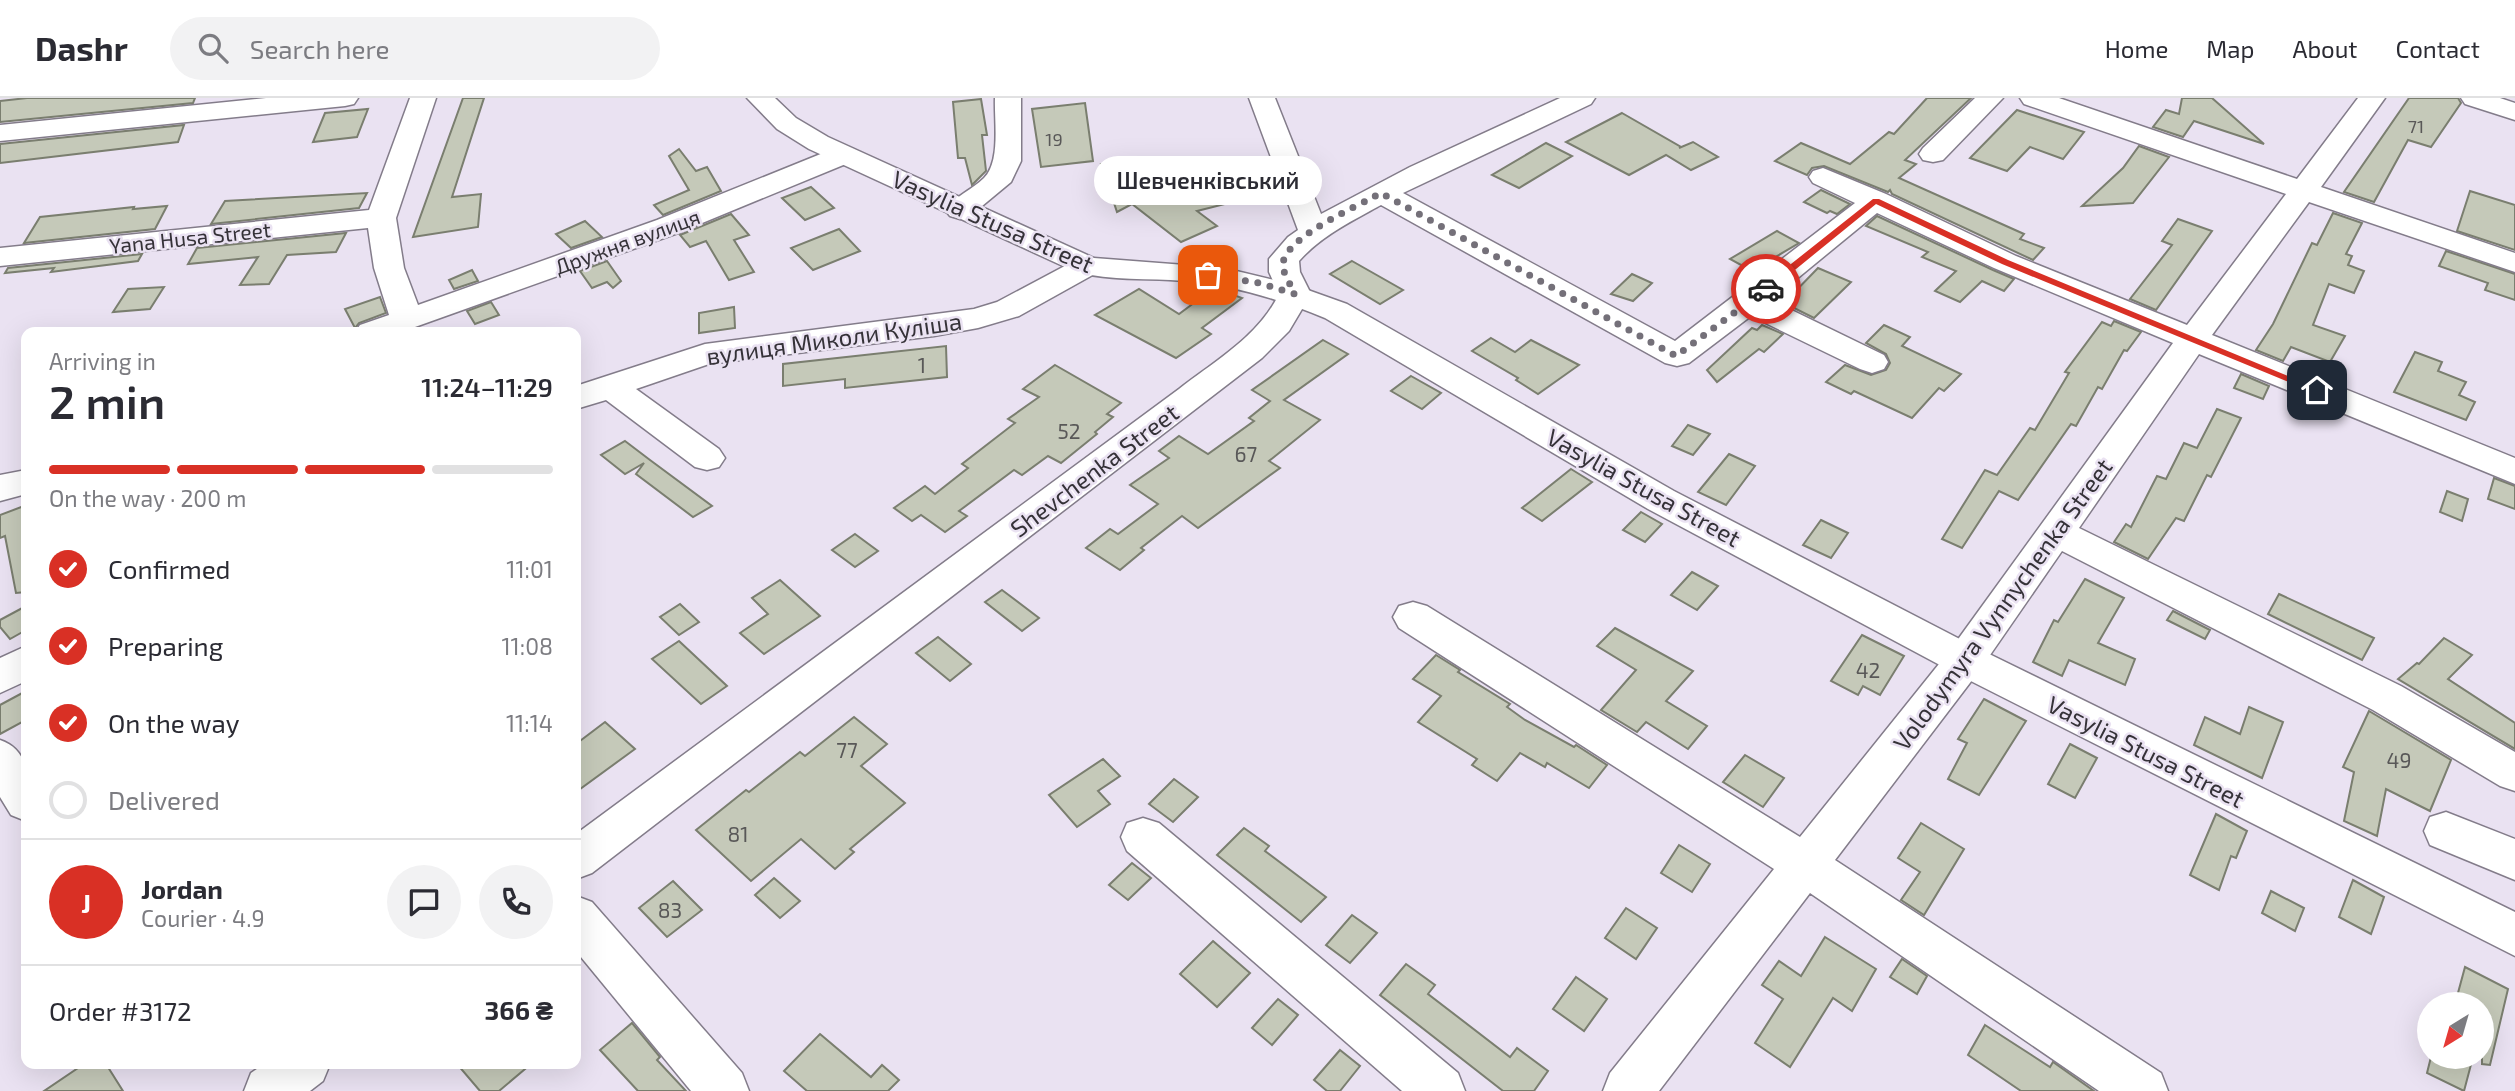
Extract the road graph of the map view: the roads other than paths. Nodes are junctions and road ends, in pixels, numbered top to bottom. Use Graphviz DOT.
graph roads {
  1 [pos="345,98"];
  2 [pos="424,98"];
  3 [pos="760,98"];
  4 [pos="1009,98"];
  5 [pos="1262,98"];
  6 [pos="1581,98"];
  7 [pos="1990,98"];
  8 [pos="2033,98"];
  9 [pos="2372,98"];
  10 [pos="2474,98"];
  11 [pos="2515,111"];
  12 [pos="0,134"];
  13 [pos="843,155"];
  14 [pos="1933,155"];
  15 [pos="1823,177"];
  16 [pos="2302,191"];
  17 [pos="1381,193"];
  18 [pos="1876,200"];
  19 [pos="960,210"];
  20 [pos="381,218"];
  21 [pos="1313,231"];
  22 [pos="0,257"];
  23 [pos="2515,263"];
  24 [pos="1087,266"];
  25 [pos="1295,294"];
  26 [pos="1749,302"];
  27 [pos="407,320"];
  28 [pos="386,327"];
  29 [pos="2193,339"];
  30 [pos="1872,362"];
  31 [pos="608,385"];
  32 [pos="581,396"];
  33 [pos="707,458"];
  34 [pos="2515,472"];
  35 [pos="21,483"];
  36 [pos="0,488"];
  37 [pos="2057,533"];
  38 [pos="1413,617"];
  39 [pos="1965,660"];
  40 [pos="21,665"];
  41 [pos="0,677"];
  42 [pos="0,758"];
  43 [pos="2515,773"];
  44 [pos="21,794"];
  45 [pos="2446,831"];
  46 [pos="1143,837"];
  47 [pos="581,855"];
  48 [pos="2515,860"];
  49 [pos="1804,864"];
  50 [pos="581,922"];
  51 [pos="2515,935"];
  52 [pos="298,1069"];
  53 [pos="269,1091"];
  54 [pos="724,1091"];
  55 [pos="1440,1091"];
  56 [pos="1628,1091"];
  57 [pos="2143,1091"];
  1 -- 12 [label="street"];
  2 -- 20 [label="street"];
  3 -- 13 [label="street, Vasylia Stusa Street"];
  4 -- 19 [label="street"];
  5 -- 21 [label="street"];
  6 -- 17 [label="street"];
  7 -- 14 [label="street"];
  8 -- 16 [label="street"];
  9 -- 16 [label="street, Volodymyra Vynnychenka Street"];
  10 -- 11 [label="street"];
  13 -- 19 [label="street, Vasylia Stusa Street"];
  13 -- 27 [label="street, Дружня вулиця"];
  15 -- 18 [label="street"];
  16 -- 23 [label="street"];
  16 -- 29 [label="street, Volodymyra Vynnychenka Street"];
  17 -- 21 [label="street"];
  17 -- 26 [label="street"];
  18 -- 26 [label="street"];
  18 -- 29 [label="street"];
  19 -- 24 [label="street, Vasylia Stusa Street"];
  20 -- 22 [label="street, Yana Husa Street"];
  20 -- 27 [label="street"];
  21 -- 25 [label="street"];
  24 -- 25 [label="street, Vasylia Stusa Street"];
  24 -- 31 [label="street, вулиця Миколи Куліша"];
  25 -- 39 [label="street, Vasylia Stusa Street"];
  25 -- 47 [label="street, Shevchenka Street"];
  26 -- 30 [label="street"];
  27 -- 28 [label="street, Дружня вулиця"];
  29 -- 34 [label="street"];
  29 -- 37 [label="street, Volodymyra Vynnychenka Street"];
  31 -- 32 [label="street, вулиця Миколи Куліша"];
  31 -- 33 [label="street"];
  35 -- 36 [label="street"];
  37 -- 39 [label="street, Volodymyra Vynnychenka Street"];
  37 -- 43 [label="street"];
  38 -- 49 [label="street"];
  39 -- 49 [label="street, Volodymyra Vynnychenka Street"];
  39 -- 51 [label="street, Vasylia Stusa Street"];
  40 -- 41 [label="street"];
  42 -- 44 [label="street"];
  45 -- 48 [label="street"];
  46 -- 55 [label="street"];
  49 -- 56 [label="street, Volodymyra Vynnychenka Street"];
  49 -- 57 [label="street"];
  50 -- 54 [label="street"];
  52 -- 53 [label="street"];
}
